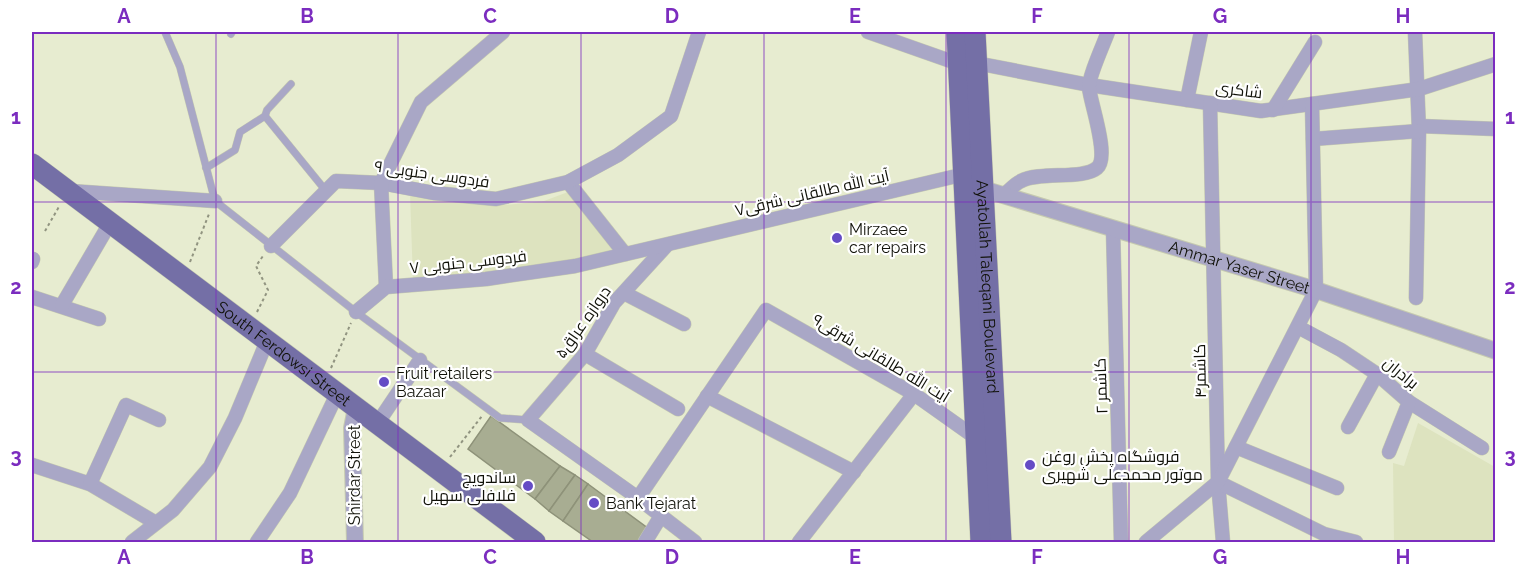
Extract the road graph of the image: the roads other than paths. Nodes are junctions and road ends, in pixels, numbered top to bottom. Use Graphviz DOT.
graph roads {
  1 [pos="165,32"];
  2 [pos="503,32"];
  3 [pos="699,32"];
  4 [pos="868,32"];
  5 [pos="957,32"];
  6 [pos="975,32"];
  7 [pos="1108,32"];
  8 [pos="1201,32"];
  9 [pos="1415,32"];
  10 [pos="1316,42"];
  11 [pos="968,64"];
  12 [pos="1496,64"];
  13 [pos="291,84"];
  14 [pos="1089,85"];
  15 [pos="1419,89"];
  16 [pos="1187,100"];
  17 [pos="1210,103"];
  18 [pos="1312,104"];
  19 [pos="1274,110"];
  20 [pos="265,116"];
  21 [pos="1419,128"];
  22 [pos="1496,129"];
  23 [pos="1313,138"];
  24 [pos="32,164"];
  25 [pos="206,168"];
  26 [pos="965,174"];
  27 [pos="568,182"];
  28 [pos="381,183"];
  29 [pos="983,189"];
  30 [pos="67,191"];
  31 [pos="326,191"];
  32 [pos="1004,196"];
  33 [pos="214,201"];
  34 [pos="110,223"];
  35 [pos="1113,230"];
  36 [pos="667,245"];
  37 [pos="271,246"];
  38 [pos="625,254"];
  39 [pos="1215,259"];
  40 [pos="386,287"];
  41 [pos="1316,290"];
  42 [pos="624,293"];
  43 [pos="32,297"];
  44 [pos="1416,298"];
  45 [pos="62,305"];
  46 [pos="356,312"];
  47 [pos="99,319"];
  48 [pos="684,324"];
  49 [pos="1298,327"];
  50 [pos="267,341"];
  51 [pos="1496,351"];
  52 [pos="585,354"];
  53 [pos="420,360"];
  54 [pos="1377,374"];
  55 [pos="331,389"];
  56 [pos="914,394"];
  57 [pos="707,396"];
  58 [pos="1409,402"];
  59 [pos="356,408"];
  60 [pos="678,409"];
  61 [pos="159,420"];
  62 [pos="528,420"];
  63 [pos="377,424"];
  64 [pos="1348,427"];
  65 [pos="976,438"];
  66 [pos="1236,447"];
  67 [pos="1482,448"];
  68 [pos="1389,452"];
  69 [pos="32,465"];
  70 [pos="854,472"];
  71 [pos="1218,482"];
  72 [pos="90,484"];
  73 [pos="1337,488"];
  74 [pos="638,498"];
  75 [pos="661,516"];
  76 [pos="156,523"];
  77 [pos="132,543"];
  78 [pos="257,543"];
  79 [pos="355,543"];
  80 [pos="535,543"];
  81 [pos="645,543"];
  82 [pos="694,543"];
  83 [pos="799,543"];
  84 [pos="981,543"];
  85 [pos="1001,543"];
  86 [pos="1121,543"];
  87 [pos="1146,543"];
  88 [pos="1223,543"];
  89 [pos="1356,543"];
  1 -- 25 [label="lane"];
  2 -- 28 [label="street"];
  3 -- 27 [label="street, فردوسی جنوبی ۹"];
  4 -- 11 [label="street, شاکری"];
  5 -- 11 [label="main road, Ayatollah Taleqani Boulevard"];
  6 -- 11 [label="main road, Ayatollah Taleqani Boulevard"];
  7 -- 14 [label="street"];
  8 -- 16 [label="street"];
  9 -- 15 [label="street"];
  10 -- 19 [label="street"];
  11 -- 14 [label="street, شاکری"];
  11 -- 26 [label="main road, Ayatollah Taleqani Boulevard"];
  11 -- 29 [label="main road, Ayatollah Taleqani Boulevard"];
  12 -- 15 [label="street, شاکری"];
  13 -- 20 [label="lane"];
  14 -- 16 [label="street, شاکری"];
  14 -- 32 [label="street"];
  15 -- 18 [label="street, شاکری"];
  15 -- 21 [label="street"];
  16 -- 17 [label="street, شاکری"];
  17 -- 19 [label="street, شاکری"];
  17 -- 39 [label="street, کاشمر۴"];
  18 -- 19 [label="street, شاکری"];
  18 -- 23 [label="street"];
  20 -- 25 [label="lane"];
  20 -- 31 [label="lane"];
  21 -- 22 [label="street"];
  21 -- 23 [label="street"];
  21 -- 44 [label="street"];
  23 -- 41 [label="street"];
  24 -- 30 [label="main road, South Ferdowsi Street"];
  25 -- 33 [label="lane"];
  26 -- 36 [label="street, آیت الله طالقانی شرقی۷"];
  26 -- 65 [label="main road, Ayatollah Taleqani Boulevard"];
  27 -- 28 [label="street, فردوسی جنوبی ۹"];
  27 -- 38 [label="street"];
  28 -- 31 [label="street, فردوسی جنوبی ۹"];
  28 -- 40 [label="street"];
  29 -- 32 [label="street, Ammar Yaser Street"];
  29 -- 85 [label="main road, Ayatollah Taleqani Boulevard"];
  30 -- 33 [label="street"];
  30 -- 34 [label="main road, South Ferdowsi Street"];
  31 -- 37 [label="street, فردوسی جنوبی ۹"];
  32 -- 35 [label="street, Ammar Yaser Street"];
  33 -- 37 [label="lane"];
  34 -- 45 [label="street"];
  34 -- 50 [label="main road, South Ferdowsi Street"];
  35 -- 39 [label="street, Ammar Yaser Street"];
  35 -- 86 [label="street, کاشمر ۲"];
  36 -- 38 [label="street, فردوسی جنوبی ۷"];
  36 -- 42 [label="street, دروازه عراق۵"];
  37 -- 46 [label="lane"];
  38 -- 40 [label="street, فردوسی جنوبی ۷"];
  39 -- 41 [label="street, Ammar Yaser Street"];
  39 -- 71 [label="street, کاشمر۴"];
  40 -- 46 [label="street"];
  41 -- 49 [label="street"];
  41 -- 51 [label="street, Ammar Yaser Street"];
  42 -- 48 [label="street"];
  42 -- 52 [label="street, دروازه عراق۵"];
  43 -- 45 [label="street"];
  45 -- 47 [label="street"];
  46 -- 53 [label="lane"];
  49 -- 54 [label="street, برادران"];
  49 -- 66 [label="street"];
  50 -- 55 [label="main road, South Ferdowsi Street"];
  50 -- 76 [label="street"];
  52 -- 60 [label="street"];
  52 -- 62 [label="street, دروازه عراق۵"];
  53 -- 62 [label="lane"];
  53 -- 63 [label="street"];
  54 -- 58 [label="street, برادران"];
  54 -- 64 [label="street"];
  55 -- 59 [label="main road, South Ferdowsi Street"];
  55 -- 78 [label="street"];
  56 -- 57 [label="street, آیت الله طالقانی شرقی۹"];
  56 -- 65 [label="street, آیت الله طالقانی شرقی۹"];
  56 -- 70 [label="street"];
  57 -- 70 [label="street"];
  57 -- 74 [label="street"];
  58 -- 67 [label="street, برادران"];
  58 -- 68 [label="street"];
  59 -- 63 [label="main road, South Ferdowsi Street"];
  59 -- 79 [label="street, Shirdar Street"];
  61 -- 72 [label="street"];
  62 -- 74 [label="street"];
  63 -- 80 [label="main road, South Ferdowsi Street"];
  65 -- 84 [label="main road, Ayatollah Taleqani Boulevard"];
  66 -- 71 [label="street"];
  66 -- 73 [label="street"];
  69 -- 72 [label="street"];
  70 -- 83 [label="street"];
  71 -- 87 [label="street"];
  71 -- 88 [label="street, کاشمر۴"];
  71 -- 89 [label="street"];
  72 -- 76 [label="street"];
  74 -- 75 [label="street"];
  75 -- 81 [label="street"];
  75 -- 82 [label="street"];
  76 -- 77 [label="street"];
}
